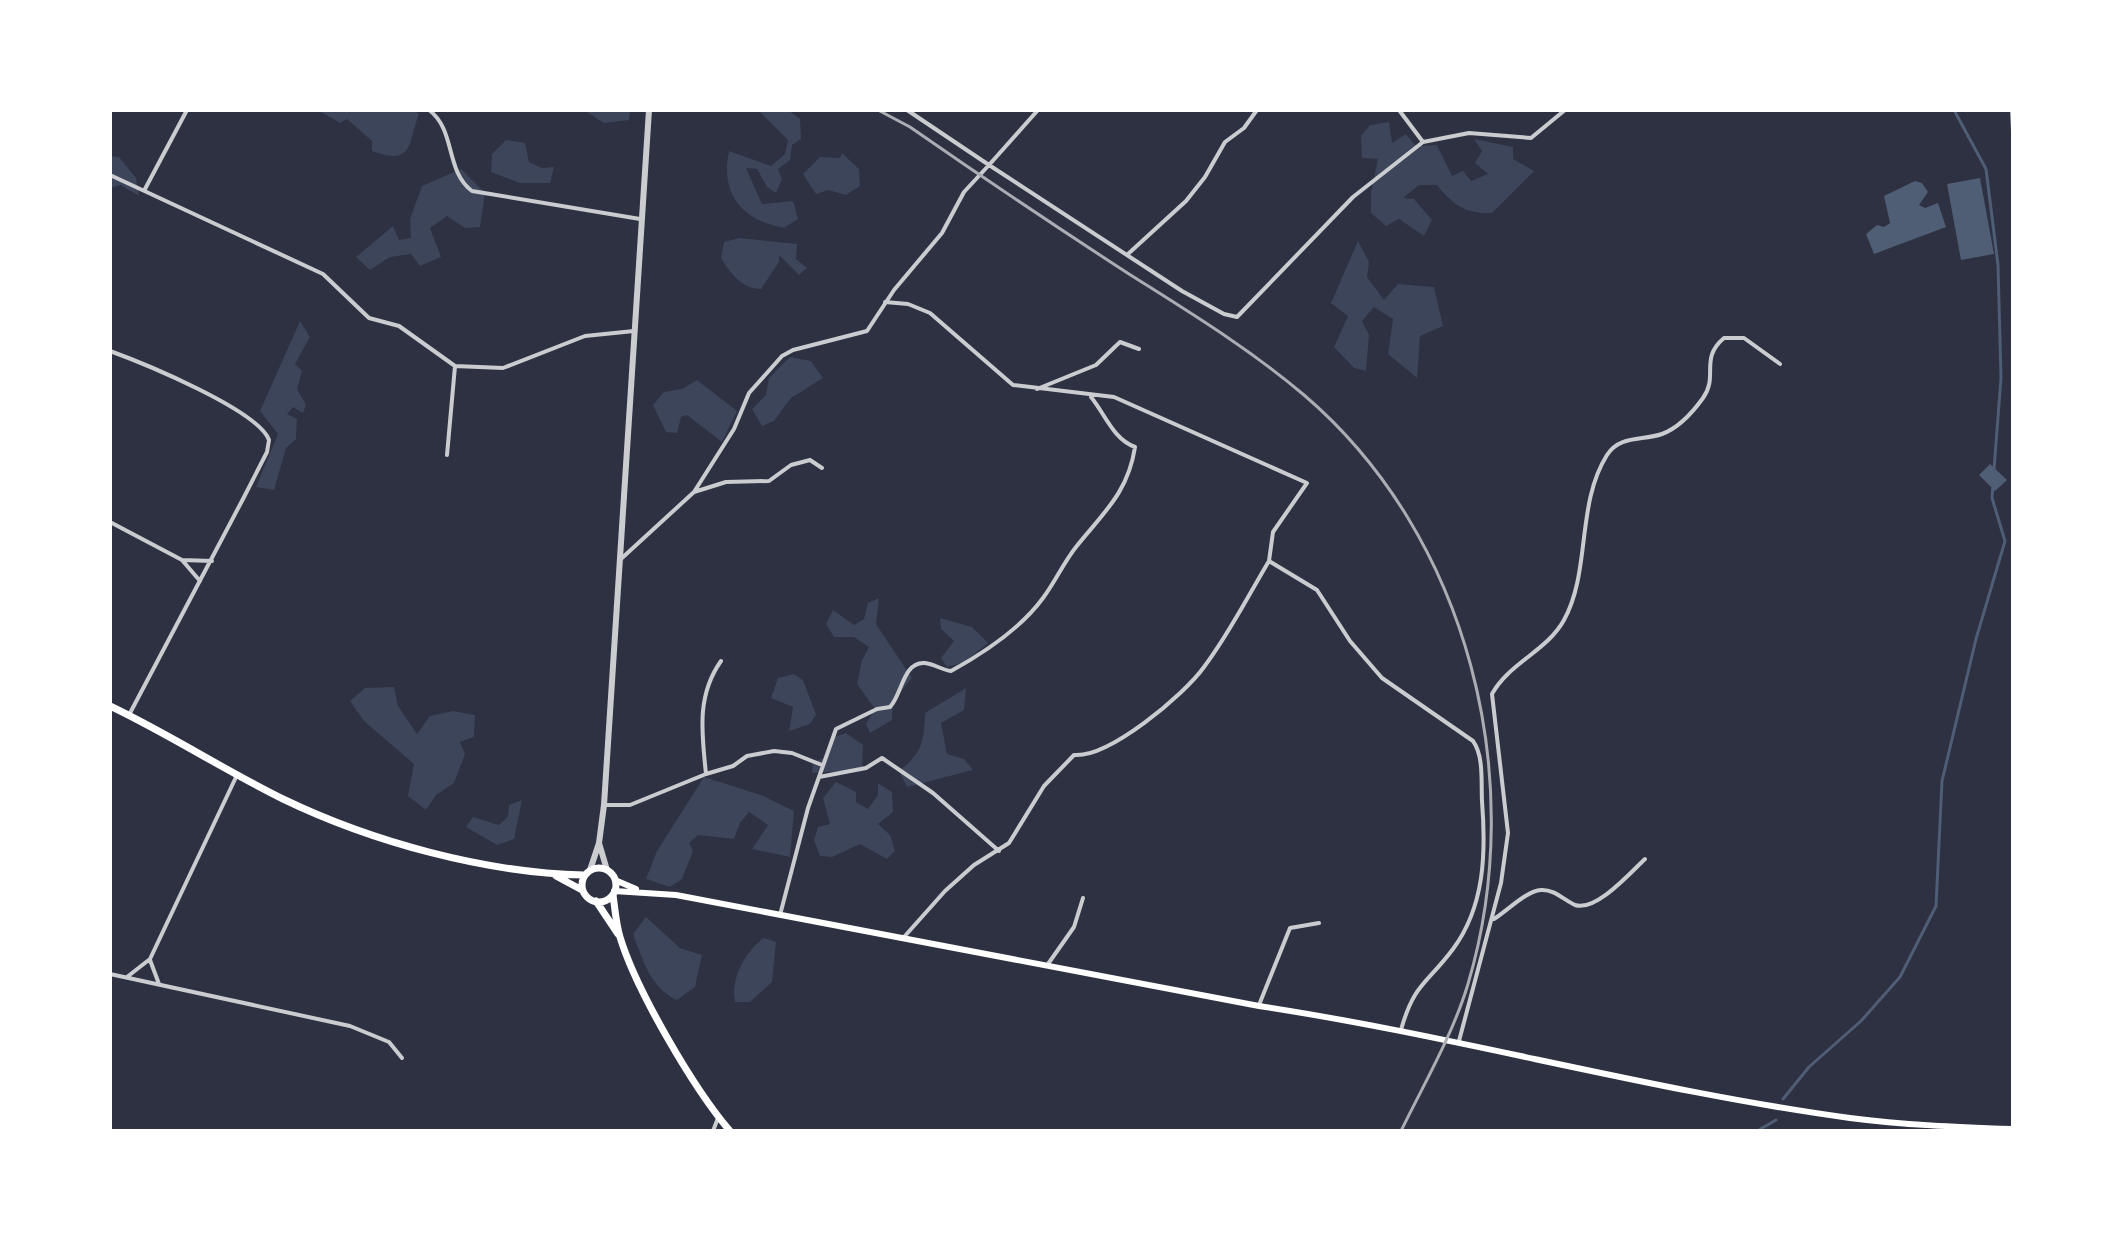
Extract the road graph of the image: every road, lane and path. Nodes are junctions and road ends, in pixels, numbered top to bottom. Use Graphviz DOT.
graph roads {
  1 [pos="187,110"];
  2 [pos="429,110"];
  3 [pos="649,110"];
  4 [pos="907,110"];
  5 [pos="1038,110"];
  6 [pos="1257,110"];
  7 [pos="1399,110"];
  8 [pos="1565,110"];
  9 [pos="2012,110"];
  10 [pos="2013,131"];
  11 [pos="1423,142"];
  12 [pos="989,165"];
  13 [pos="110,175"];
  14 [pos="145,189"];
  15 [pos="640,219"];
  16 [pos="1128,254"];
  17 [pos="885,302"];
  18 [pos="634,331"];
  19 [pos="1139,349"];
  20 [pos="110,351"];
  21 [pos="1780,364"];
  22 [pos="455,366"];
  23 [pos="1036,389"];
  24 [pos="1090,396"];
  25 [pos="447,455"];
  26 [pos="822,468"];
  27 [pos="694,492"];
  28 [pos="110,522"];
  29 [pos="182,560"];
  30 [pos="212,561"];
  31 [pos="620,561"];
  32 [pos="1269,561"];
  33 [pos="200,581"];
  34 [pos="721,661"];
  35 [pos="110,706"];
  36 [pos="129,715"];
  37 [pos="822,765"];
  38 [pos="706,774"];
  39 [pos="237,775"];
  40 [pos="819,777"];
  41 [pos="604,805"];
  42 [pos="599,843"];
  43 [pos="999,851"];
  44 [pos="1645,859"];
  45 [pos="607,870"];
  46 [pos="587,873"];
  47 [pos="554,875"];
  48 [pos="615,880"];
  49 [pos="582,890"];
  50 [pos="639,890"];
  51 [pos="614,893"];
  52 [pos="1083,898"];
  53 [pos="596,901"];
  54 [pos="780,915"];
  55 [pos="1492,921"];
  56 [pos="1319,923"];
  57 [pos="619,936"];
  58 [pos="902,939"];
  59 [pos="150,959"];
  60 [pos="1048,964"];
  61 [pos="110,974"];
  62 [pos="127,977"];
  63 [pos="159,984"];
  64 [pos="1259,1006"];
  65 [pos="1401,1030"];
  66 [pos="1459,1041"];
  67 [pos="402,1058"];
  68 [pos="719,1118"];
  69 [pos="2013,1129"];
  70 [pos="713,1131"];
  71 [pos="730,1131"];
  1 -- 14 [label="street"];
  2 -- 15 [label="street"];
  3 -- 15 [label="street"];
  4 -- 12 [label="street"];
  5 -- 12 [label="street"];
  6 -- 16 [label="street"];
  7 -- 11 [label="street"];
  8 -- 11 [label="street"];
  9 -- 10 [label="street"];
  11 -- 16 [label="street"];
  12 -- 16 [label="street"];
  12 -- 17 [label="street"];
  13 -- 14 [label="street"];
  14 -- 22 [label="street"];
  15 -- 18 [label="street"];
  17 -- 23 [label="street"];
  17 -- 27 [label="street"];
  18 -- 22 [label="street"];
  18 -- 31 [label="street"];
  19 -- 23 [label="street"];
  20 -- 30 [label="street"];
  21 -- 55 [label="street"];
  22 -- 25 [label="street"];
  23 -- 24 [label="street"];
  24 -- 32 [label="street"];
  24 -- 37 [label="street"];
  26 -- 27 [label="street"];
  27 -- 31 [label="street"];
  28 -- 29 [label="street"];
  29 -- 30 [label="street"];
  29 -- 33 [label="street"];
  30 -- 33 [label="street"];
  31 -- 41 [label="street"];
  32 -- 43 [label="street"];
  32 -- 65 [label="street"];
  33 -- 36 [label="street"];
  34 -- 38 [label="street"];
  35 -- 36 [label="main road"];
  36 -- 39 [label="main road"];
  37 -- 38 [label="street"];
  37 -- 40 [label="street"];
  38 -- 41 [label="street"];
  39 -- 47 [label="main road"];
  39 -- 59 [label="street"];
  40 -- 43 [label="street"];
  40 -- 54 [label="street"];
  41 -- 42 [label="street"];
  42 -- 45 [label="street"];
  42 -- 46 [label="street"];
  43 -- 58 [label="street"];
  44 -- 55 [label="street"];
  45 -- 46 [label="main road"];
  45 -- 48 [label="main road"];
  46 -- 47 [label="main road"];
  46 -- 49 [label="main road"];
  47 -- 49 [label="main road"];
  48 -- 50 [label="main road"];
  48 -- 51 [label="main road"];
  49 -- 53 [label="main road"];
  50 -- 51 [label="main road"];
  50 -- 54 [label="main road"];
  51 -- 53 [label="main road"];
  51 -- 57 [label="main road"];
  52 -- 60 [label="street"];
  53 -- 57 [label="main road"];
  54 -- 58 [label="main road"];
  55 -- 66 [label="street"];
  56 -- 64 [label="street"];
  57 -- 68 [label="main road"];
  58 -- 60 [label="main road"];
  59 -- 62 [label="street"];
  59 -- 63 [label="street"];
  60 -- 64 [label="main road"];
  61 -- 62 [label="street"];
  62 -- 63 [label="street"];
  63 -- 67 [label="street"];
  64 -- 65 [label="main road"];
  65 -- 66 [label="main road"];
  66 -- 69 [label="main road"];
  68 -- 70 [label="street"];
  68 -- 71 [label="main road"];
}
